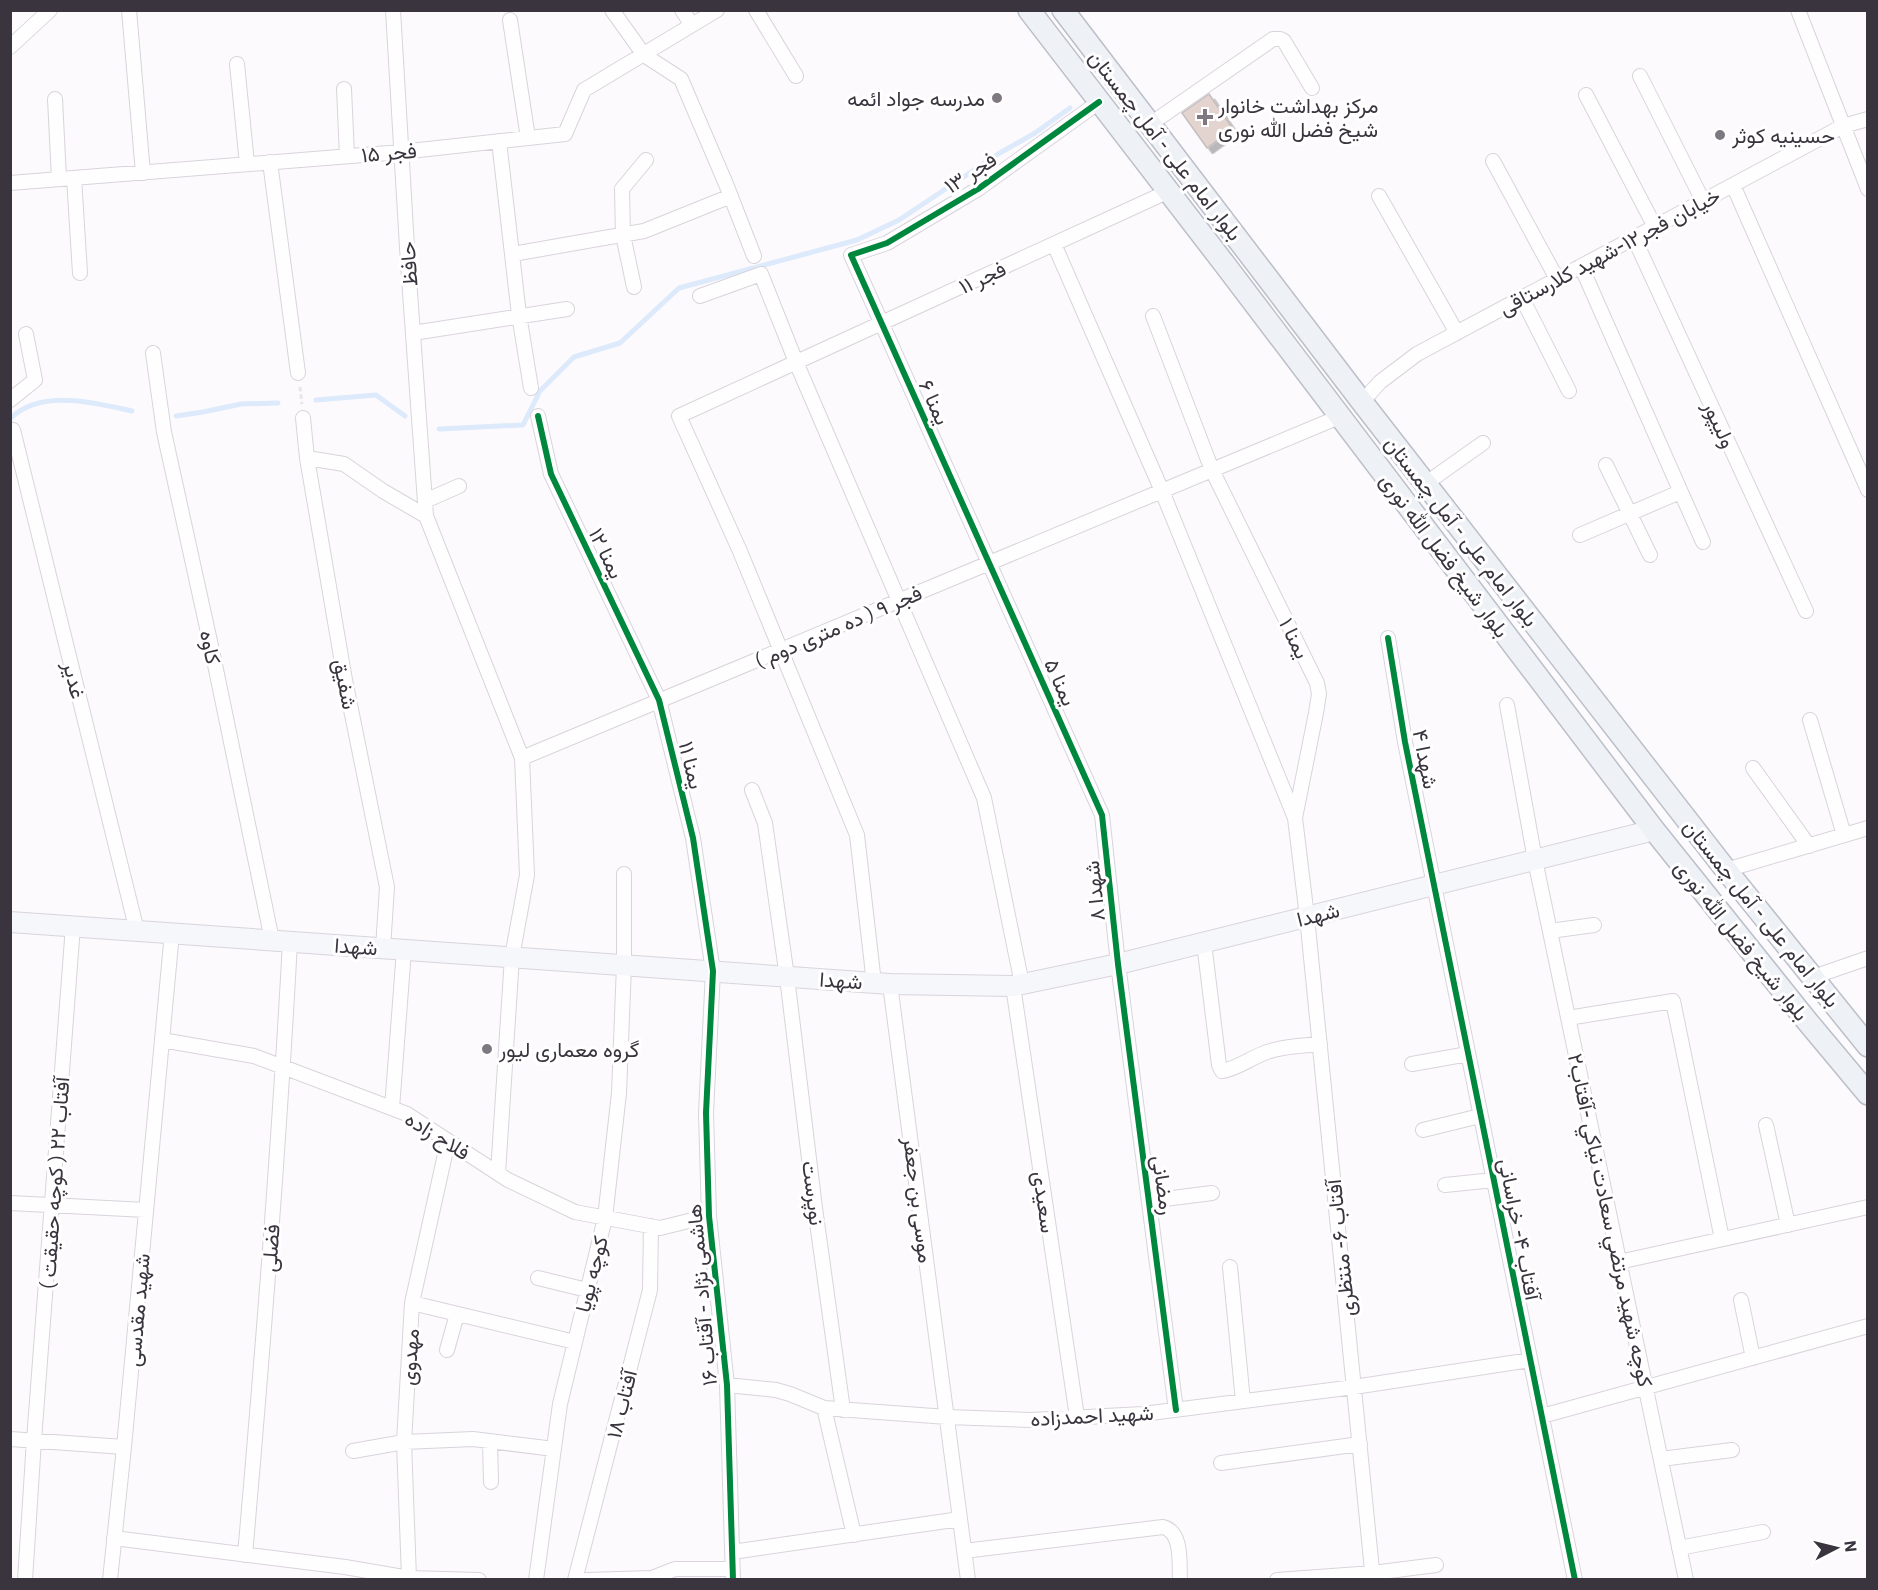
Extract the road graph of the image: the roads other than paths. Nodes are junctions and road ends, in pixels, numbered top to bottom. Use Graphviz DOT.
graph roads {
  1 [pos="50,10"];
  2 [pos="129,10"];
  3 [pos="393,10"];
  4 [pos="612,10"];
  5 [pos="682,10"];
  6 [pos="717,10"];
  7 [pos="756,10"];
  8 [pos="1029,10"];
  9 [pos="1063,10"];
  10 [pos="1798,10"];
  11 [pos="510,20"];
  12 [pos="693,25"];
  13 [pos="10,47"];
  14 [pos="644,55"];
  15 [pos="237,64"];
  16 [pos="795,76"];
  17 [pos="1640,76"];
  18 [pos="1312,88"];
  19 [pos="344,89"];
  20 [pos="1586,95"];
  21 [pos="55,99"];
  22 [pos="1099,102"];
  23 [pos="1868,119"];
  24 [pos="1149,125"];
  25 [pos="1843,126"];
  26 [pos="528,138"];
  27 [pos="499,141"];
  28 [pos="401,152"];
  29 [pos="347,156"];
  30 [pos="646,160"];
  31 [pos="1493,161"];
  32 [pos="270,162"];
  33 [pos="247,164"];
  34 [pos="143,172"];
  35 [pos="74,178"];
  36 [pos="59,179"];
  37 [pos="10,183"];
  38 [pos="1733,185"];
  39 [pos="1868,189"];
  40 [pos="1167,192"];
  41 [pos="731,196"];
  42 [pos="1379,196"];
  43 [pos="1703,201"];
  44 [pos="1655,227"];
  45 [pos="623,235"];
  46 [pos="1634,238"];
  47 [pos="1054,244"];
  48 [pos="1246,248"];
  49 [pos="513,254"];
  50 [pos="851,255"];
  51 [pos="754,256"];
  52 [pos="1226,266"];
  53 [pos="1581,266"];
  54 [pos="80,273"];
  55 [pos="1557,279"];
  56 [pos="634,287"];
  57 [pos="700,296"];
  58 [pos="1522,298"];
  59 [pos="567,309"];
  60 [pos="519,315"];
  61 [pos="1153,316"];
  62 [pos="881,323"];
  63 [pos="413,333"];
  64 [pos="1457,333"];
  65 [pos="26,334"];
  66 [pos="153,353"];
  67 [pos="796,362"];
  68 [pos="298,373"];
  69 [pos="531,387"];
  70 [pos="1569,391"];
  71 [pos="10,400"];
  72 [pos="1362,402"];
  73 [pos="538,416"];
  74 [pos="679,416"];
  75 [pos="1339,417"];
  76 [pos="303,418"];
  77 [pos="13,430"];
  78 [pos="1483,443"];
  79 [pos="307,458"];
  80 [pos="1606,465"];
  81 [pos="1378,467"];
  82 [pos="1212,470"];
  83 [pos="1425,484"];
  84 [pos="459,486"];
  85 [pos="1868,490"];
  86 [pos="1162,491"];
  87 [pos="1680,492"];
  88 [pos="425,501"];
  89 [pos="1446,510"];
  90 [pos="1630,513"];
  91 [pos="426,516"];
  92 [pos="1580,535"];
  93 [pos="1702,542"];
  94 [pos="1650,555"];
  95 [pos="990,562"];
  96 [pos="1450,562"];
  97 [pos="1507,588"];
  98 [pos="900,600"];
  99 [pos="1806,611"];
  100 [pos="1388,638"];
  101 [pos="779,650"];
  102 [pos="659,700"];
  103 [pos="1507,705"];
  104 [pos="1810,720"];
  105 [pos="522,758"];
  106 [pos="1754,768"];
  107 [pos="752,790"];
  108 [pos="1102,815"];
  109 [pos="1295,818"];
  110 [pos="1865,829"];
  111 [pos="1654,830"];
  112 [pos="1844,835"];
  113 [pos="1868,844"];
  114 [pos="1809,846"];
  115 [pos="1535,860"];
  116 [pos="1726,870"];
  117 [pos="624,874"];
  118 [pos="1434,885"];
  119 [pos="1307,917"];
  120 [pos="10,922"];
  121 [pos="1594,925"];
  122 [pos="73,926"];
  123 [pos="137,931"];
  124 [pos="1550,931"];
  125 [pos="172,933"];
  126 [pos="281,941"];
  127 [pos="1204,943"];
  128 [pos="383,948"];
  129 [pos="404,950"];
  130 [pos="512,957"];
  131 [pos="1868,958"];
  132 [pos="1118,964"];
  133 [pos="624,965"];
  134 [pos="713,971"];
  135 [pos="787,976"];
  136 [pos="1813,977"];
  137 [pos="882,983"];
  138 [pos="1018,985"];
  139 [pos="1833,1002"];
  140 [pos="1568,1018"];
  141 [pos="1807,1022"];
  142 [pos="162,1040"];
  143 [pos="1320,1044"];
  144 [pos="1867,1046"];
  145 [pos="1468,1054"];
  146 [pos="1412,1064"];
  147 [pos="1844,1064"];
  148 [pos="284,1067"];
  149 [pos="1868,1094"];
  150 [pos="392,1108"];
  151 [pos="1480,1116"];
  152 [pos="1766,1125"];
  153 [pos="1423,1130"];
  154 [pos="448,1141"];
  155 [pos="498,1173"];
  156 [pos="1494,1180"];
  157 [pos="1445,1185"];
  158 [pos="1212,1193"];
  159 [pos="1149,1201"];
  160 [pos="10,1203"];
  161 [pos="52,1205"];
  162 [pos="1868,1207"];
  163 [pos="146,1210"];
  164 [pos="709,1216"];
  165 [pos="605,1218"];
  166 [pos="1788,1225"];
  167 [pos="651,1226"];
  168 [pos="1722,1239"];
  169 [pos="1620,1262"];
  170 [pos="1230,1267"];
  171 [pos="538,1278"];
  172 [pos="587,1290"];
  173 [pos="1740,1300"];
  174 [pos="412,1303"];
  175 [pos="457,1314"];
  176 [pos="1868,1326"];
  177 [pos="575,1342"];
  178 [pos="447,1350"];
  179 [pos="1753,1358"];
  180 [pos="1530,1360"];
  181 [pos="727,1385"];
  182 [pos="1354,1387"];
  183 [pos="1646,1387"];
  184 [pos="1243,1401"];
  185 [pos="824,1408"];
  186 [pos="843,1410"];
  187 [pos="1176,1410"];
  188 [pos="1542,1416"];
  189 [pos="947,1417"];
  190 [pos="1077,1417"];
  191 [pos="10,1439"];
  192 [pos="34,1440"];
  193 [pos="404,1442"];
  194 [pos="490,1442"];
  195 [pos="1360,1444"];
  196 [pos="124,1447"];
  197 [pos="554,1449"];
  198 [pos="1732,1450"];
  199 [pos="353,1451"];
  200 [pos="1660,1459"];
  201 [pos="1221,1463"];
  202 [pos="491,1482"];
  203 [pos="960,1519"];
  204 [pos="1763,1532"];
  205 [pos="854,1536"];
  206 [pos="114,1538"];
  207 [pos="1679,1548"];
  208 [pos="964,1551"];
  209 [pos="732,1552"];
  210 [pos="245,1555"];
  211 [pos="1436,1565"];
  212 [pos="733,1574"];
  213 [pos="1373,1576"];
  214 [pos="409,1578"];
  215 [pos="25,1580"];
  216 [pos="110,1580"];
  217 [pos="479,1580"];
  218 [pos="536,1580"];
  219 [pos="575,1580"];
  220 [pos="586,1580"];
  221 [pos="968,1580"];
  222 [pos="1180,1580"];
  223 [pos="1277,1580"];
  224 [pos="1575,1580"];
  225 [pos="1686,1580"];
  1 -- 13 [label="street"];
  2 -- 34 [label="street"];
  3 -- 28 [label="street, حافظ"];
  4 -- 14 [label="street"];
  5 -- 12 [label="street"];
  6 -- 12 [label="street, فجر ۱۵"];
  7 -- 16 [label="street"];
  8 -- 22 [label="main road, بلوار شیخ فضل الله نوری"];
  9 -- 24 [label="main road, بلوار امام علی - آمل چمستان"];
  10 -- 25 [label="street"];
  11 -- 26 [label="street"];
  12 -- 14 [label="street, فجر ۱۵"];
  14 -- 26 [label="street, فجر ۱۵"];
  14 -- 41 [label="street"];
  15 -- 33 [label="street"];
  17 -- 43 [label="street"];
  18 -- 24 [label="street"];
  19 -- 29 [label="street"];
  20 -- 44 [label="street"];
  21 -- 36 [label="street"];
  22 -- 40 [label="main road, بلوار شیخ فضل الله نوری"];
  22 -- 50 [label="street, فجر ۱۳"];
  23 -- 25 [label="street, خيابان فجر۱۲-شهيد كلارستاقی"];
  24 -- 48 [label="main road, بلوار امام علی - آمل چمستان"];
  25 -- 38 [label="street, خيابان فجر۱۲-شهيد كلارستاقی"];
  25 -- 39 [label="street"];
  26 -- 27 [label="street, فجر ۱۵"];
  27 -- 28 [label="street, فجر ۱۵"];
  27 -- 49 [label="street"];
  28 -- 29 [label="street, فجر ۱۵"];
  28 -- 63 [label="street, حافظ"];
  29 -- 32 [label="street, فجر ۱۵"];
  30 -- 45 [label="street"];
  31 -- 55 [label="street"];
  32 -- 33 [label="street, فجر ۱۵"];
  32 -- 68 [label="street"];
  33 -- 34 [label="street, فجر ۱۵"];
  34 -- 35 [label="street, فجر ۱۵"];
  35 -- 36 [label="street, فجر ۱۵"];
  35 -- 54 [label="street"];
  36 -- 37 [label="street, فجر ۱۵"];
  38 -- 43 [label="street, خيابان فجر۱۲-شهيد كلارستاقی"];
  38 -- 85 [label="street"];
  40 -- 47 [label="street, فجر ۱۱"];
  40 -- 52 [label="main road, بلوار شیخ فضل الله نوری"];
  41 -- 45 [label="street"];
  41 -- 51 [label="street"];
  42 -- 64 [label="street"];
  43 -- 44 [label="street, خيابان فجر۱۲-شهيد كلارستاقی"];
  44 -- 46 [label="street, خيابان فجر۱۲-شهيد كلارستاقی"];
  45 -- 49 [label="street"];
  45 -- 56 [label="street"];
  46 -- 53 [label="street, خيابان فجر۱۲-شهيد كلارستاقی"];
  46 -- 99 [label="street, ولیپور"];
  47 -- 62 [label="street, فجر ۱۱"];
  47 -- 86 [label="street"];
  48 -- 52 [label="main road"];
  48 -- 72 [label="main road, بلوار امام علی - آمل چمستان"];
  49 -- 60 [label="street"];
  50 -- 62 [label="street, یمنا ۶"];
  52 -- 75 [label="main road, بلوار شیخ فضل الله نوری"];
  53 -- 55 [label="street, خيابان فجر۱۲-شهيد كلارستاقی"];
  53 -- 87 [label="street"];
  55 -- 58 [label="street, خيابان فجر۱۲-شهيد كلارستاقی"];
  57 -- 67 [label="street, سعیدی"];
  58 -- 64 [label="street, خيابان فجر۱۲-شهيد كلارستاقی"];
  58 -- 70 [label="street"];
  59 -- 60 [label="street"];
  60 -- 63 [label="street"];
  60 -- 69 [label="street"];
  61 -- 82 [label="street, یمنا ۱"];
  62 -- 67 [label="street, فجر ۱۱"];
  62 -- 95 [label="street, یمنا ۶"];
  63 -- 88 [label="street, حافظ"];
  64 -- 72 [label="street, خيابان فجر۱۲-شهيد كلارستاقی"];
  65 -- 71 [label="street"];
  66 -- 126 [label="street, کاوه"];
  67 -- 74 [label="street, فجر ۱۱"];
  67 -- 98 [label="street, سعیدی"];
  72 -- 83 [label="main road, بلوار امام علی - آمل چمستان"];
  73 -- 102 [label="street, یمنا ۱۲"];
  74 -- 101 [label="street, موسی بن جعفر"];
  75 -- 81 [label="main road, بلوار شیخ فضل الله نوری"];
  75 -- 82 [label="street, فجر ۹ ( ده متری دوم )"];
  76 -- 79 [label="street, شفیق"];
  77 -- 123 [label="street, غدیر"];
  78 -- 83 [label="street"];
  79 -- 91 [label="street"];
  79 -- 128 [label="street, شفیق"];
  80 -- 90 [label="street"];
  81 -- 89 [label="main road"];
  81 -- 96 [label="main road, بلوار شیخ فضل الله نوری"];
  82 -- 86 [label="street, فجر ۹ ( ده متری دوم )"];
  82 -- 109 [label="street, یمنا ۱"];
  83 -- 89 [label="main road, بلوار امام علی - آمل چمستان"];
  84 -- 88 [label="street"];
  86 -- 95 [label="street, فجر ۹ ( ده متری دوم )"];
  86 -- 109 [label="street"];
  87 -- 90 [label="street"];
  87 -- 93 [label="street"];
  88 -- 91 [label="street, حافظ"];
  89 -- 97 [label="main road, بلوار امام علی - آمل چمستان"];
  90 -- 92 [label="street"];
  90 -- 94 [label="street"];
  91 -- 105 [label="street, حافظ"];
  95 -- 98 [label="street, فجر ۹ ( ده متری دوم )"];
  95 -- 108 [label="street, یمنا ۵"];
  96 -- 97 [label="main road"];
  96 -- 111 [label="main road, بلوار شیخ فضل الله نوری"];
  97 -- 116 [label="main road, بلوار امام علی - آمل چمستان"];
  98 -- 101 [label="street, فجر ۹ ( ده متری دوم )"];
  98 -- 138 [label="street, سعیدی"];
  100 -- 118 [label="street, شهدا ۴"];
  101 -- 102 [label="street, فجر ۹ ( ده متری دوم )"];
  101 -- 137 [label="street, موسی بن جعفر"];
  102 -- 105 [label="street, فجر ۹ ( ده متری دوم )"];
  102 -- 134 [label="street, یمنا ۱۱"];
  103 -- 115 [label="street, كوچه شهيد مرتضي سعادت نياكي -آفتاب۲"];
  104 -- 112 [label="street"];
  105 -- 130 [label="street"];
  106 -- 114 [label="street"];
  107 -- 135 [label="street, نوپرست"];
  108 -- 132 [label="street, شهدا ۸"];
  109 -- 119 [label="street, آفتاب ۶- منتظری"];
  110 -- 112 [label="street"];
  110 -- 113 [label="street"];
  111 -- 115 [label="main road, شهدا"];
  111 -- 141 [label="main road, بلوار شیخ فضل الله نوری"];
  112 -- 114 [label="street"];
  114 -- 116 [label="street"];
  115 -- 118 [label="main road, شهدا"];
  115 -- 124 [label="street, كوچه شهيد مرتضي سعادت نياكي -آفتاب۲"];
  116 -- 136 [label="main road, بلوار امام علی - آمل چمستان"];
  117 -- 133 [label="street, کوچه پویا"];
  118 -- 119 [label="main road, شهدا"];
  118 -- 145 [label="street, آفتاب ۴- خراسانی"];
  119 -- 127 [label="main road, شهدا"];
  119 -- 143 [label="street, آفتاب ۶- منتظری"];
  120 -- 122 [label="main road, شهدا"];
  121 -- 124 [label="street"];
  122 -- 123 [label="main road, شهدا"];
  122 -- 161 [label="street, آفتاب ۲۲ ( کوچه حقیقت )"];
  123 -- 125 [label="main road, شهدا"];
  124 -- 140 [label="street, كوچه شهيد مرتضي سعادت نياكي -آفتاب۲"];
  125 -- 126 [label="main road, شهدا"];
  125 -- 142 [label="street, شهید مقدسی"];
  126 -- 128 [label="main road, شهدا"];
  126 -- 148 [label="street, فضلی"];
  127 -- 132 [label="main road, شهدا"];
  127 -- 143 [label="street"];
  128 -- 129 [label="main road, شهدا"];
  129 -- 130 [label="main road, شهدا"];
  129 -- 150 [label="street"];
  130 -- 133 [label="main road, شهدا"];
  130 -- 155 [label="street"];
  131 -- 136 [label="street"];
  132 -- 138 [label="main road, شهدا"];
  132 -- 159 [label="street, رمضانی"];
  133 -- 134 [label="main road, شهدا"];
  133 -- 165 [label="street, کوچه پویا"];
  134 -- 135 [label="main road, شهدا"];
  134 -- 164 [label="street, هاشمی نژاد - آقتاب ۱۶"];
  135 -- 137 [label="main road, شهدا"];
  135 -- 186 [label="street, نوپرست"];
  136 -- 139 [label="main road, بلوار امام علی - آمل چمستان"];
  137 -- 138 [label="main road, شهدا"];
  137 -- 189 [label="street, موسی بن جعفر"];
  138 -- 190 [label="street, سعیدی"];
  139 -- 141 [label="main road"];
  139 -- 144 [label="main road, بلوار امام علی - آمل چمستان"];
  140 -- 168 [label="street"];
  140 -- 169 [label="street, كوچه شهيد مرتضي سعادت نياكي -آفتاب۲"];
  141 -- 147 [label="main road, بلوار شیخ فضل الله نوری"];
  142 -- 148 [label="street, فلاح زاده"];
  142 -- 163 [label="street, شهید مقدسی"];
  143 -- 182 [label="street, آفتاب ۶- منتظری"];
  144 -- 147 [label="main road"];
  145 -- 146 [label="street"];
  145 -- 151 [label="street, آفتاب ۴- خراسانی"];
  147 -- 149 [label="main road, بلوار شیخ فضل الله نوری"];
  148 -- 150 [label="street, فلاح زاده"];
  148 -- 210 [label="street, فضلی"];
  150 -- 154 [label="street, فلاح زاده"];
  151 -- 153 [label="street"];
  151 -- 156 [label="street, آفتاب ۴- خراسانی"];
  152 -- 166 [label="street"];
  154 -- 155 [label="street, فلاح زاده"];
  154 -- 174 [label="street, مهدوی"];
  155 -- 165 [label="street, فلاح زاده"];
  156 -- 157 [label="street"];
  156 -- 180 [label="street, آفتاب ۴- خراسانی"];
  158 -- 159 [label="street"];
  159 -- 187 [label="street, رمضانی"];
  160 -- 161 [label="street"];
  161 -- 163 [label="street"];
  161 -- 192 [label="street, آفتاب ۲۲ ( کوچه حقیقت )"];
  162 -- 166 [label="street"];
  163 -- 196 [label="street, شهید مقدسی"];
  164 -- 167 [label="street, فلاح زاده"];
  164 -- 181 [label="street, هاشمی نژاد - آقتاب ۱۶"];
  165 -- 167 [label="street, فلاح زاده"];
  165 -- 172 [label="street, کوچه پویا"];
  166 -- 168 [label="street"];
  167 -- 219 [label="street, آفتاب ۱۸"];
  168 -- 169 [label="street"];
  169 -- 183 [label="street, كوچه شهيد مرتضي سعادت نياكي -آفتاب۲"];
  170 -- 184 [label="street"];
  171 -- 172 [label="street"];
  172 -- 177 [label="street, کوچه پویا"];
  173 -- 179 [label="street"];
  174 -- 175 [label="street"];
  174 -- 193 [label="street, مهدوی"];
  175 -- 177 [label="street"];
  175 -- 178 [label="street"];
  176 -- 179 [label="street"];
  177 -- 197 [label="street, کوچه پویا"];
  179 -- 183 [label="street"];
  180 -- 182 [label="street, شهید احمدزاده"];
  180 -- 188 [label="street, آفتاب ۴- خراسانی"];
  181 -- 185 [label="street, شهید احمدزاده"];
  181 -- 209 [label="street, هاشمی نژاد - آقتاب ۱۶"];
  182 -- 184 [label="street, شهید احمدزاده"];
  182 -- 195 [label="street, آفتاب ۶- منتظری"];
  183 -- 188 [label="street"];
  183 -- 200 [label="street, كوچه شهيد مرتضي سعادت نياكي -آفتاب۲"];
  184 -- 187 [label="street, شهید احمدزاده"];
  185 -- 186 [label="street, شهید احمدزاده"];
  185 -- 205 [label="street"];
  186 -- 189 [label="street, شهید احمدزاده"];
  187 -- 190 [label="street, شهید احمدزاده"];
  188 -- 224 [label="street, آفتاب ۴- خراسانی"];
  189 -- 190 [label="street, شهید احمدزاده"];
  189 -- 203 [label="street, موسی بن جعفر"];
  191 -- 192 [label="street"];
  192 -- 196 [label="street"];
  192 -- 215 [label="street, آفتاب ۲۲ ( کوچه حقیقت )"];
  193 -- 194 [label="street"];
  193 -- 199 [label="street"];
  193 -- 214 [label="street, مهدوی"];
  194 -- 197 [label="street"];
  194 -- 202 [label="street"];
  195 -- 201 [label="street"];
  195 -- 213 [label="street, آفتاب ۶- منتظری"];
  196 -- 206 [label="street, شهید مقدسی"];
  197 -- 218 [label="street, کوچه پویا"];
  198 -- 200 [label="street"];
  200 -- 207 [label="street, كوچه شهيد مرتضي سعادت نياكي -آفتاب۲"];
  203 -- 205 [label="street"];
  203 -- 208 [label="street, موسی بن جعفر"];
  204 -- 207 [label="street"];
  205 -- 209 [label="street"];
  206 -- 210 [label="street"];
  206 -- 216 [label="street, شهید مقدسی"];
  207 -- 225 [label="street, كوچه شهيد مرتضي سعادت نياكي -آفتاب۲"];
  208 -- 221 [label="street, موسی بن جعفر"];
  208 -- 222 [label="street"];
  209 -- 212 [label="street, هاشمی نژاد - آقتاب ۱۶"];
  210 -- 214 [label="street"];
  211 -- 213 [label="street"];
  212 -- 220 [label="street"];
  213 -- 223 [label="street"];
  214 -- 217 [label="street"];
}
